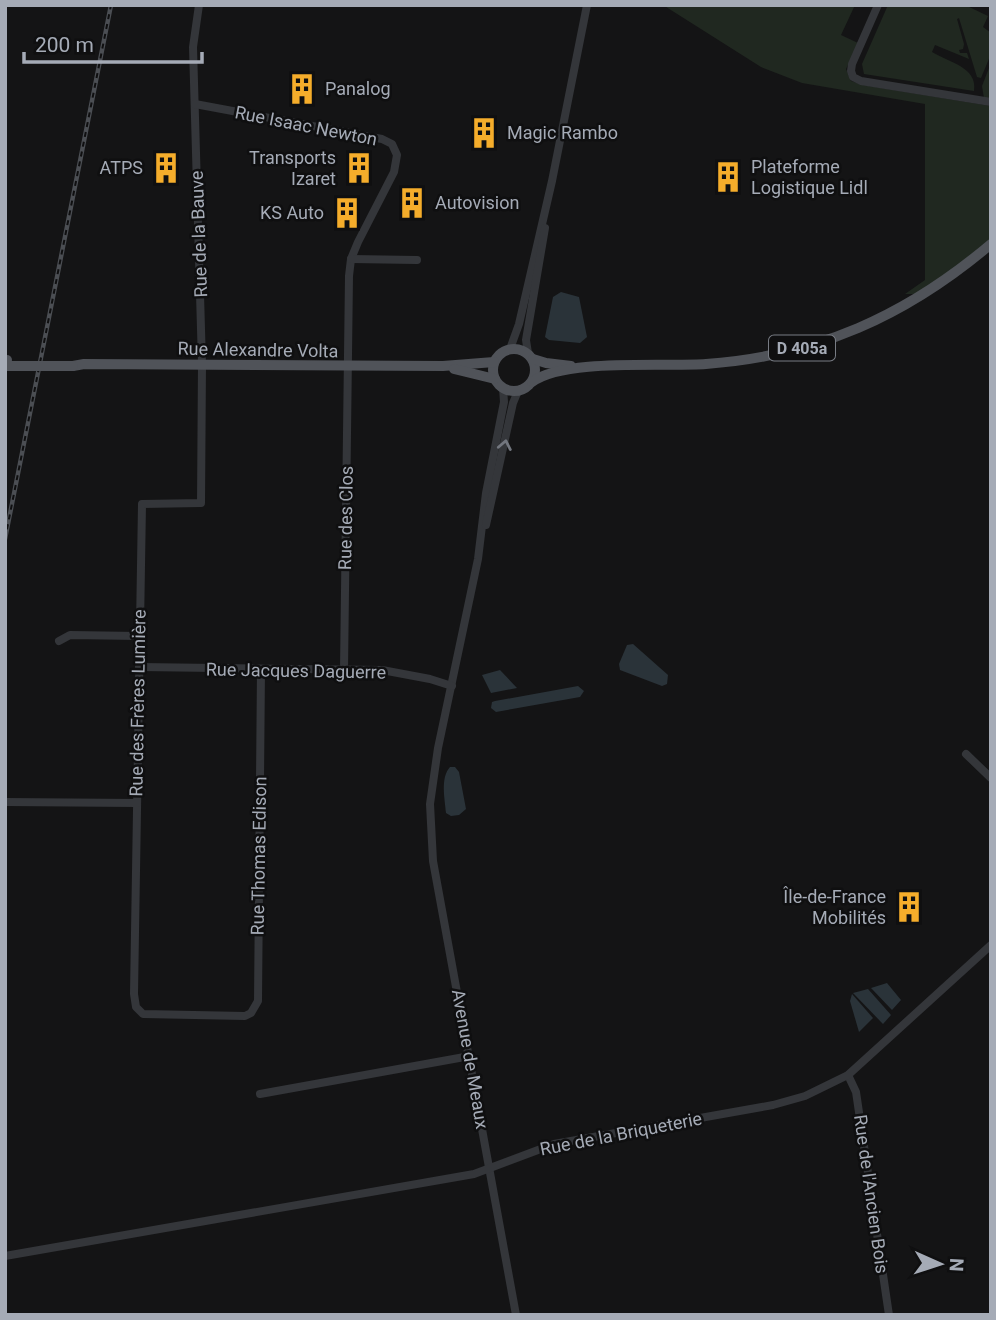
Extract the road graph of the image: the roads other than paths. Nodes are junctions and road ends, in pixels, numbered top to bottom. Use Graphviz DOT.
graph roads {
  1 [pos="199,5"];
  2 [pos="587,5"];
  3 [pos="878,5"];
  4 [pos="991,102"];
  5 [pos="195,104"];
  6 [pos="552,181"];
  7 [pos="991,244"];
  8 [pos="351,259"];
  9 [pos="417,260"];
  10 [pos="510,349"];
  11 [pos="531,356"];
  12 [pos="494,362"];
  13 [pos="6,363"];
  14 [pos="202,364"];
  15 [pos="443,366"];
  16 [pos="348,367"];
  17 [pos="585,368"];
  18 [pos="495,379"];
  19 [pos="532,382"];
  20 [pos="503,388"];
  21 [pos="519,391"];
  22 [pos="478,559"];
  23 [pos="139,636"];
  24 [pos="59,641"];
  25 [pos="139,667"];
  26 [pos="261,669"];
  27 [pos="344,670"];
  28 [pos="452,686"];
  29 [pos="966,754"];
  30 [pos="991,778"];
  31 [pos="5,802"];
  32 [pos="137,803"];
  33 [pos="991,945"];
  34 [pos="225,1016"];
  35 [pos="470,1056"];
  36 [pos="848,1075"];
  37 [pos="260,1094"];
  38 [pos="491,1170"];
  39 [pos="5,1256"];
  40 [pos="516,1315"];
  41 [pos="888,1315"];
  1 -- 5 [label="street, Rue de la Bauve"];
  2 -- 6 [label="street"];
  3 -- 4 [label="street"];
  5 -- 8 [label="street, Rue Isaac Newton"];
  5 -- 14 [label="street, Rue de la Bauve"];
  6 -- 10 [label="street"];
  6 -- 11 [label="street"];
  7 -- 17 [label="main road, D 405a"];
  8 -- 9 [label="street"];
  8 -- 16 [label="street, Rue Isaac Newton"];
  10 -- 11 [label="main road"];
  10 -- 12 [label="main road"];
  11 -- 17 [label="main road, D 405a"];
  11 -- 19 [label="main road"];
  12 -- 15 [label="main road, Rue Alexandre Volta"];
  12 -- 18 [label="main road"];
  13 -- 14 [label="main road, Rue Alexandre Volta, bridge"];
  14 -- 16 [label="main road, Rue Alexandre Volta"];
  14 -- 23 [label="street, Rue des Frères Lumière"];
  15 -- 16 [label="main road, Rue Alexandre Volta"];
  15 -- 18 [label="main road, Rue Alexandre Volta"];
  16 -- 27 [label="street, Rue des Clos"];
  17 -- 19 [label="main road, D 405a"];
  18 -- 20 [label="main road"];
  19 -- 21 [label="main road"];
  20 -- 21 [label="main road"];
  20 -- 22 [label="street"];
  22 -- 21 [label="street, one-way"];
  22 -- 28 [label="street, Avenue de Meaux"];
  23 -- 24 [label="street"];
  23 -- 25 [label="street, Rue des Frères Lumière"];
  25 -- 26 [label="street, Rue Jacques Daguerre"];
  25 -- 32 [label="street, Rue des Frères Lumière"];
  26 -- 27 [label="street, Rue Jacques Daguerre"];
  26 -- 34 [label="street, Rue Thomas Edison"];
  27 -- 28 [label="street, Rue Jacques Daguerre"];
  28 -- 35 [label="street, Avenue de Meaux"];
  29 -- 30 [label="street"];
  31 -- 32 [label="street"];
  32 -- 34 [label="street, Rue des Frères Lumière"];
  33 -- 36 [label="street, Rue de la Briqueterie"];
  35 -- 37 [label="street"];
  35 -- 38 [label="street, Avenue de Meaux"];
  36 -- 38 [label="street, Rue de la Briqueterie"];
  36 -- 41 [label="street, Rue de l'Ancien Bois"];
  38 -- 39 [label="street, Rue de la Briqueterie"];
  38 -- 40 [label="street, Avenue de Meaux"];
}
